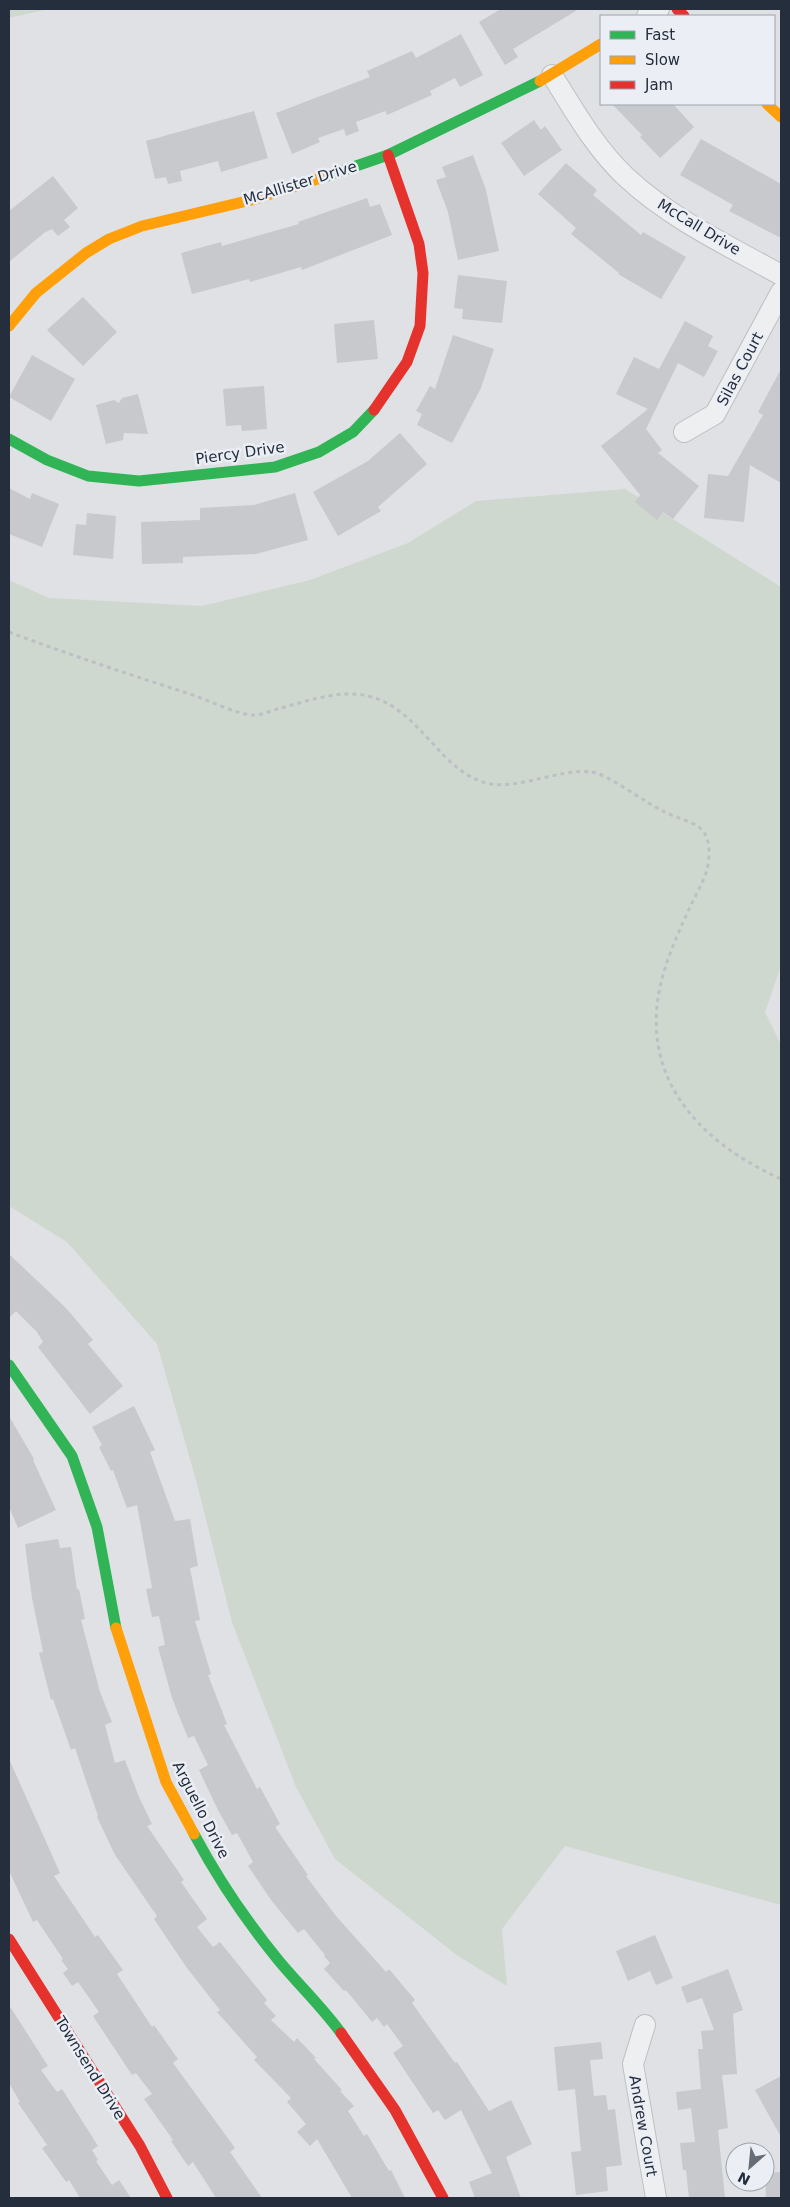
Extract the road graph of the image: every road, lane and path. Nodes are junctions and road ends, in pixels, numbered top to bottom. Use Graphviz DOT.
graph roads {
  1 [pos="660,9"];
  2 [pos="649,15"];
  3 [pos="600,45"];
  4 [pos="552,74"];
  5 [pos="768,105"];
  6 [pos="781,117"];
  7 [pos="388,154"];
  8 [pos="781,274"];
  9 [pos="781,292"];
  10 [pos="9,326"];
  11 [pos="684,432"];
  12 [pos="9,439"];
  13 [pos="9,632"];
  14 [pos="781,1179"];
  15 [pos="10,1368"];
  16 [pos="9,1939"];
  17 [pos="645,2025"];
  18 [pos="167,2198"];
  19 [pos="443,2198"];
  20 [pos="656,2198"];
  1 -- 2 [label="street"];
  3 -- 4 [label="street, McAllister Drive"];
  4 -- 7 [label="street, McAllister Drive"];
  4 -- 8 [label="street, McCall Drive"];
  5 -- 6 [label="street"];
  7 -- 10 [label="street, McAllister Drive"];
  7 -- 12 [label="street, Piercy Drive"];
  9 -- 11 [label="street, Silas Court"];
  13 -- 14 [label="path"];
  15 -- 19 [label="street, Arguello Drive"];
  16 -- 18 [label="street, Townsend Drive"];
  17 -- 20 [label="street, Andrew Court"];
}
